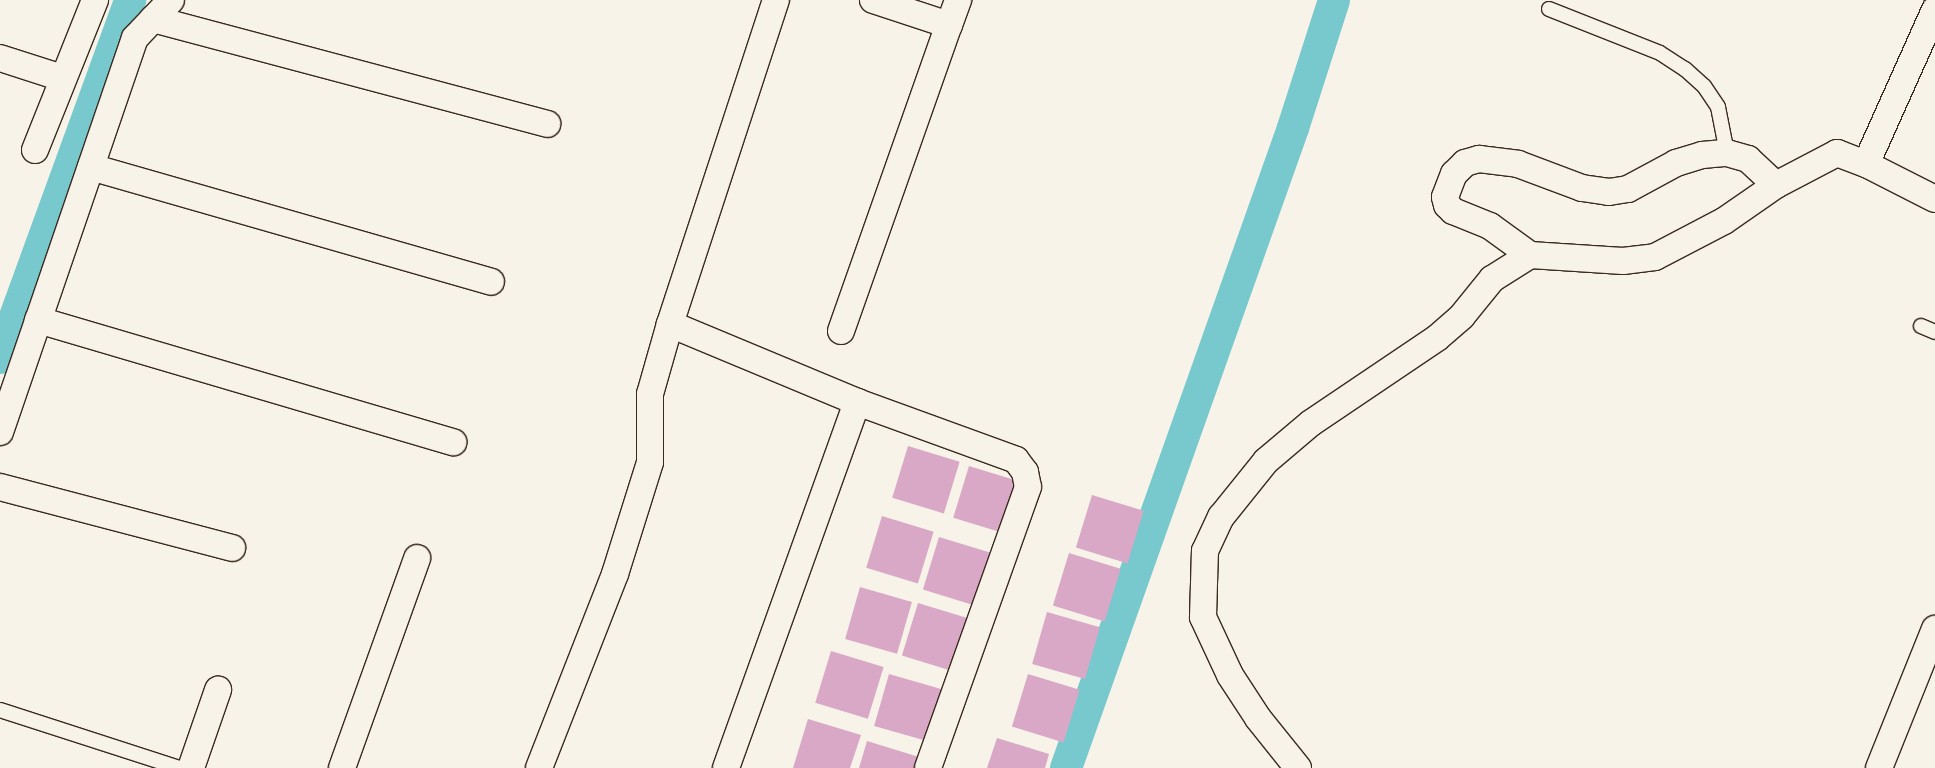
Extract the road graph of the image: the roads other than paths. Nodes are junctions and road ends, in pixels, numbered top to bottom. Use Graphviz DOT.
graph roads {
  1 [pos="94,0"];
  2 [pos="171,0"];
  3 [pos="776,0"];
  4 [pos="873,0"];
  5 [pos="958,0"];
  6 [pos="1549,9"];
  7 [pos="1935,10"];
  8 [pos="153,19"];
  9 [pos="949,25"];
  10 [pos="0,58"];
  11 [pos="62,78"];
  12 [pos="547,124"];
  13 [pos="35,150"];
  14 [pos="1727,153"];
  15 [pos="1866,164"];
  16 [pos="91,167"];
  17 [pos="1776,185"];
  18 [pos="1935,199"];
  19 [pos="1530,255"];
  20 [pos="491,282"];
  21 [pos="38,320"];
  22 [pos="670,324"];
  23 [pos="1921,326"];
  24 [pos="841,331"];
  25 [pos="1935,332"];
  26 [pos="857,402"];
  27 [pos="0,432"];
  28 [pos="453,442"];
  29 [pos="0,487"];
  30 [pos="232,548"];
  31 [pos="417,558"];
  32 [pos="1935,629"];
  33 [pos="218,690"];
  34 [pos="0,710"];
  35 [pos="180,768"];
  36 [pos="191,768"];
  37 [pos="342,768"];
  38 [pos="539,768"];
  39 [pos="726,768"];
  40 [pos="928,768"];
  41 [pos="1298,768"];
  42 [pos="1879,768"];
  1 -- 11 [label="street"];
  2 -- 8 [label="street"];
  3 -- 22 [label="street"];
  4 -- 9 [label="street"];
  5 -- 9 [label="street"];
  6 -- 14 [label="lane"];
  7 -- 15 [label="street"];
  8 -- 12 [label="street"];
  8 -- 16 [label="street"];
  9 -- 24 [label="street"];
  10 -- 11 [label="street"];
  11 -- 13 [label="street"];
  14 -- 17 [label="street"];
  14 -- 19 [label="street"];
  15 -- 17 [label="street"];
  15 -- 18 [label="street"];
  16 -- 20 [label="street"];
  16 -- 21 [label="street"];
  17 -- 19 [label="street"];
  19 -- 41 [label="street"];
  21 -- 27 [label="street"];
  21 -- 28 [label="street"];
  22 -- 26 [label="street"];
  22 -- 38 [label="street"];
  23 -- 25 [label="lane"];
  26 -- 39 [label="street"];
  26 -- 40 [label="street"];
  29 -- 30 [label="street"];
  31 -- 37 [label="street"];
  32 -- 42 [label="street"];
  33 -- 36 [label="street"];
  34 -- 35 [label="lane"];
}
